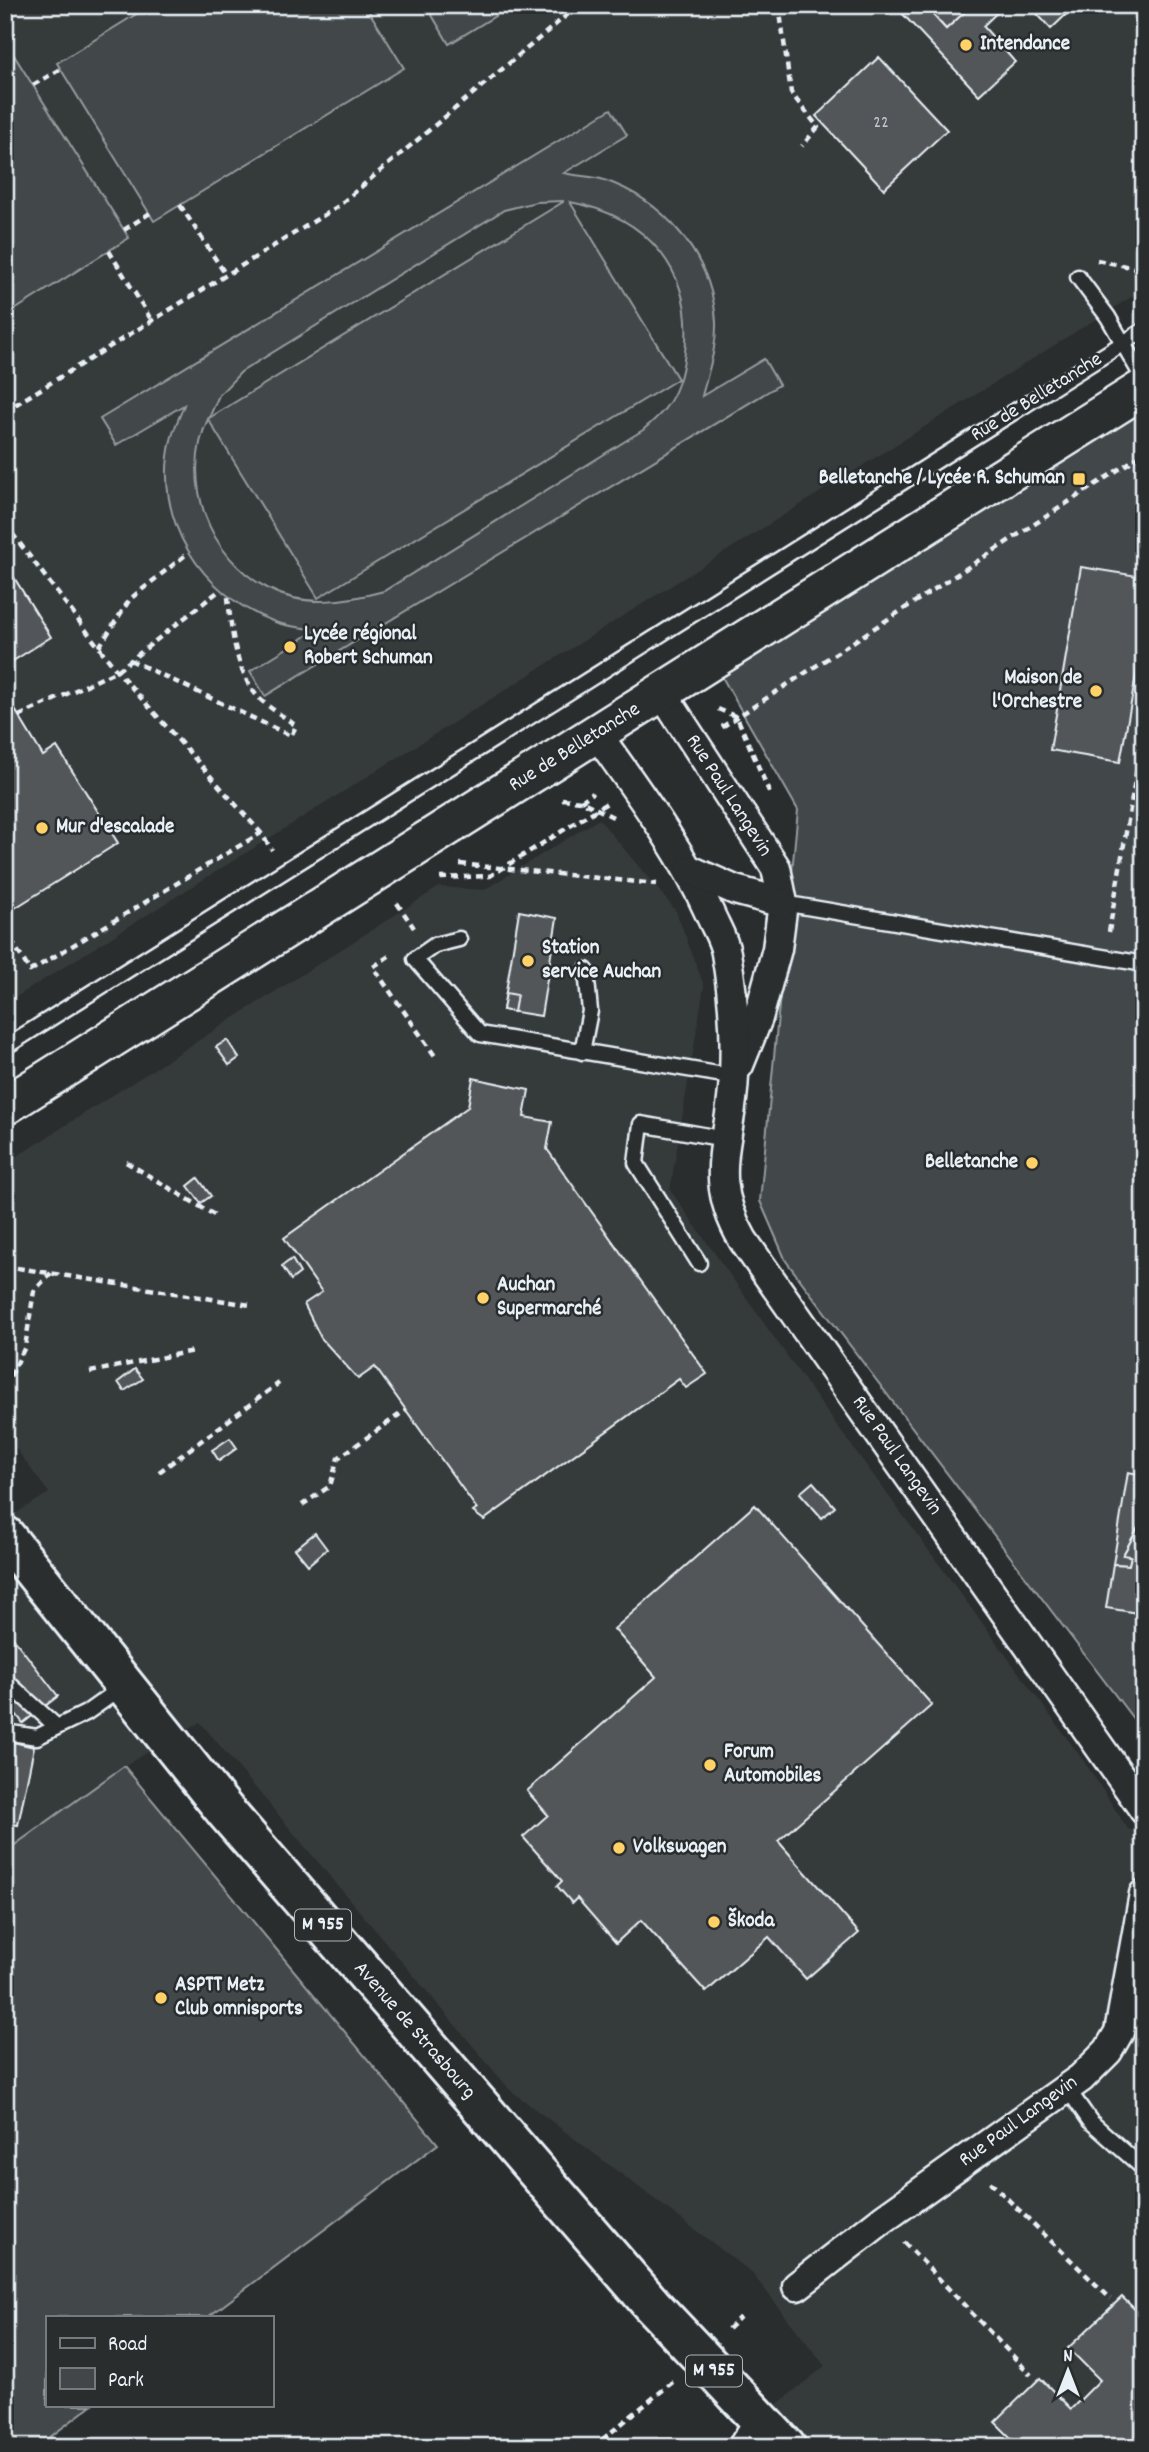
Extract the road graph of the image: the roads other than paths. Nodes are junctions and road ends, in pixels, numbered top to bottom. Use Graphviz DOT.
graph roads {
  1 [pos="1078,276"];
  2 [pos="1144,330"];
  3 [pos="1122,345"];
  4 [pos="1144,380"];
  5 [pos="1144,388"];
  6 [pos="662,693"];
  7 [pos="597,734"];
  8 [pos="690,870"];
  9 [pos="783,903"];
  10 [pos="458,939"];
  11 [pos="1144,964"];
  12 [pos="586,970"];
  13 [pos="5,1047"];
  14 [pos="582,1052"];
  15 [pos="734,1077"];
  16 [pos="5,1106"];
  17 [pos="725,1139"];
  18 [pos="699,1263"];
  19 [pos="7,1542"];
  20 [pos="5,1679"];
  21 [pos="126,1685"];
  22 [pos="57,1727"];
  23 [pos="5,1732"];
  24 [pos="1144,1810"];
  25 [pos="1144,1894"];
  26 [pos="1067,2088"];
  27 [pos="1144,2169"];
  28 [pos="797,2286"];
  29 [pos="755,2415"];
  30 [pos="734,2447"];
  31 [pos="786,2447"];
  1 -- 3 [label="lane"];
  2 -- 3 [label="lane, Rue de Belletanche"];
  3 -- 4 [label="lane"];
  3 -- 13 [label="lane, Rue de Belletanche"];
  5 -- 6 [label="street, Rue de Belletanche"];
  6 -- 7 [label="street, Rue de Belletanche"];
  6 -- 9 [label="street, Rue Paul Langevin"];
  7 -- 8 [label="street, Rue Paul Langevin"];
  7 -- 16 [label="street, Rue de Belletanche"];
  8 -- 9 [label="street"];
  8 -- 15 [label="street, Rue Paul Langevin"];
  9 -- 11 [label="lane"];
  9 -- 15 [label="street, Rue Paul Langevin"];
  10 -- 14 [label="lane"];
  12 -- 14 [label="lane"];
  14 -- 15 [label="lane"];
  15 -- 17 [label="street, Rue Paul Langevin"];
  17 -- 18 [label="lane"];
  17 -- 24 [label="street, Rue Paul Langevin"];
  19 -- 21 [label="main road, Avenue de Strasbourg / M 955"];
  20 -- 22 [label="lane"];
  21 -- 22 [label="lane"];
  21 -- 29 [label="main road, Avenue de Strasbourg / M 955"];
  22 -- 23 [label="lane"];
  25 -- 26 [label="street, Rue Paul Langevin"];
  26 -- 27 [label="lane"];
  26 -- 28 [label="street, Rue Paul Langevin"];
  29 -- 30 [label="lane"];
  29 -- 31 [label="main road, Avenue de Strasbourg / M 955"];
}
